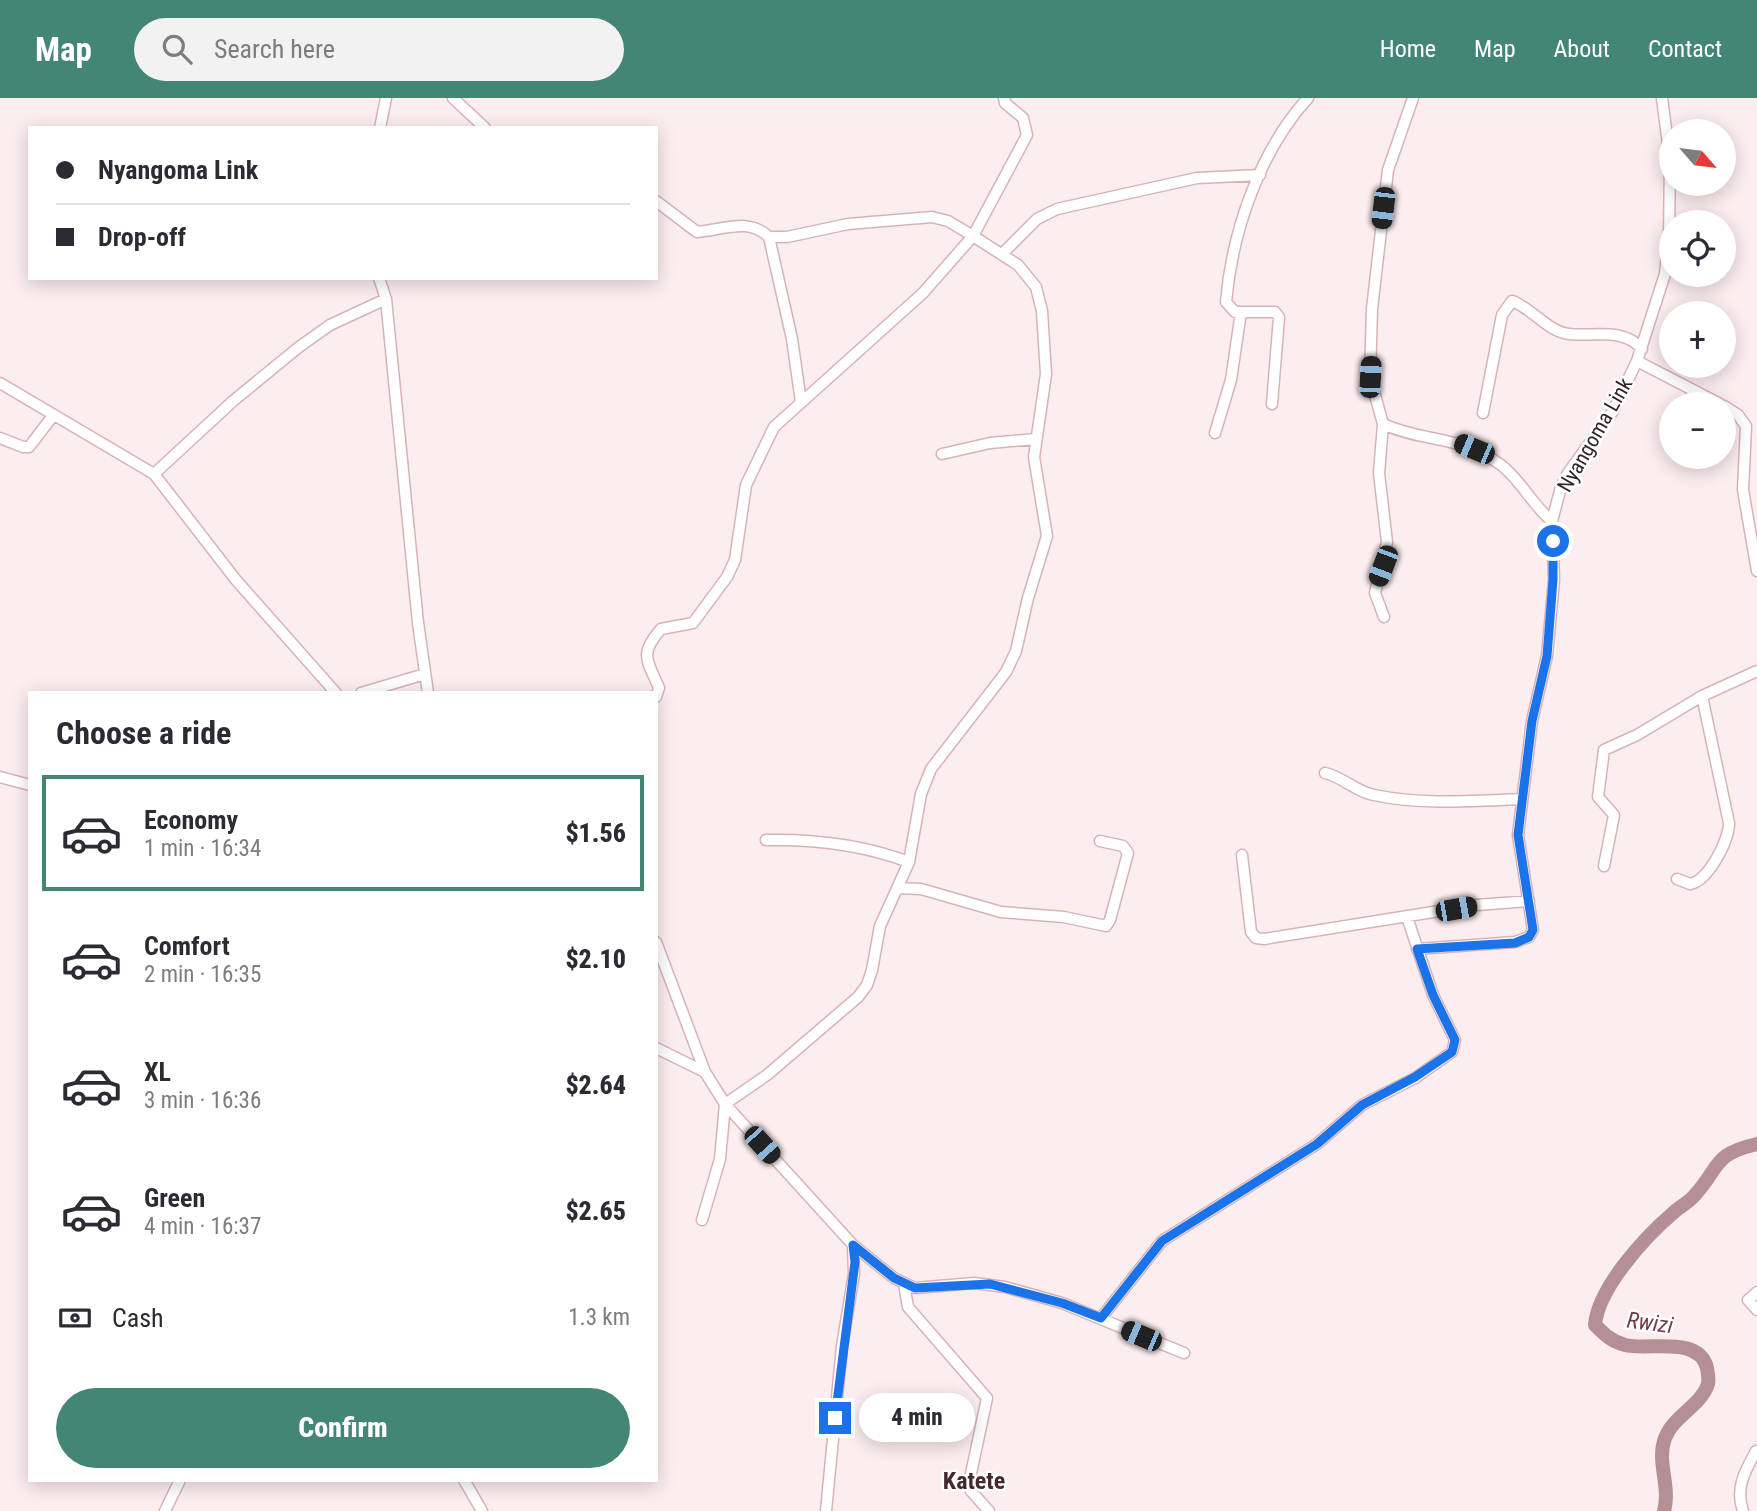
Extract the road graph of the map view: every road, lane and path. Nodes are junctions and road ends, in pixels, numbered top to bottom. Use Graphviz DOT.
graph roads {
  1 [pos="386,98"];
  2 [pos="453,98"];
  3 [pos="1004,98"];
  4 [pos="1308,98"];
  5 [pos="1413,98"];
  6 [pos="1662,98"];
  7 [pos="380,126"];
  8 [pos="483,126"];
  9 [pos="1260,175"];
  10 [pos="658,203"];
  11 [pos="973,236"];
  12 [pos="769,237"];
  13 [pos="1003,253"];
  14 [pos="380,280"];
  15 [pos="386,299"];
  16 [pos="1241,312"];
  17 [pos="1642,349"];
  18 [pos="1637,361"];
  19 [pos="0,383"];
  20 [pos="1697,392"];
  21 [pos="801,402"];
  22 [pos="1272,404"];
  23 [pos="1483,413"];
  24 [pos="1736,414"];
  25 [pos="52,416"];
  26 [pos="1383,424"];
  27 [pos="1216,433"];
  28 [pos="0,438"];
  29 [pos="1035,439"];
  30 [pos="942,454"];
  31 [pos="154,474"];
  32 [pos="1552,521"];
  33 [pos="1757,571"];
  34 [pos="1384,617"];
  35 [pos="1757,671"];
  36 [pos="425,674"];
  37 [pos="334,691"];
  38 [pos="368,691"];
  39 [pos="428,691"];
  40 [pos="658,691"];
  41 [pos="1702,696"];
  42 [pos="1325,773"];
  43 [pos="0,777"];
  44 [pos="28,784"];
  45 [pos="1521,799"];
  46 [pos="766,840"];
  47 [pos="1100,841"];
  48 [pos="1242,855"];
  49 [pos="909,862"];
  50 [pos="1604,866"];
  51 [pos="1677,879"];
  52 [pos="898,888"];
  53 [pos="1529,901"];
  54 [pos="1407,917"];
  55 [pos="658,947"];
  56 [pos="1417,949"];
  57 [pos="658,1049"];
  58 [pos="705,1072"];
  59 [pos="725,1104"];
  60 [pos="702,1220"];
  61 [pos="853,1245"];
  62 [pos="904,1284"];
  63 [pos="1753,1294"];
  64 [pos="1757,1310"];
  65 [pos="1101,1318"];
  66 [pos="1184,1353"];
  67 [pos="1756,1451"];
  68 [pos="179,1482"];
  69 [pos="465,1482"];
  70 [pos="165,1511"];
  71 [pos="482,1511"];
  72 [pos="826,1511"];
  73 [pos="989,1511"];
  74 [pos="1743,1511"];
  1 -- 7 [label="street"];
  2 -- 8 [label="street"];
  3 -- 11 [label="street"];
  4 -- 9 [label="street"];
  5 -- 26 [label="street"];
  6 -- 17 [label="street, Nyangoma Link"];
  9 -- 13 [label="street"];
  9 -- 16 [label="street"];
  10 -- 12 [label="street"];
  11 -- 12 [label="street"];
  11 -- 13 [label="street"];
  11 -- 21 [label="street"];
  12 -- 21 [label="street"];
  13 -- 29 [label="street"];
  14 -- 15 [label="street"];
  15 -- 31 [label="street"];
  15 -- 36 [label="street"];
  16 -- 22 [label="street"];
  16 -- 27 [label="street"];
  17 -- 18 [label="street, Nyangoma Link"];
  17 -- 23 [label="street"];
  18 -- 20 [label="street"];
  18 -- 32 [label="street, Nyangoma Link"];
  19 -- 25 [label="street"];
  21 -- 40 [label="street"];
  24 -- 33 [label="street"];
  25 -- 28 [label="street"];
  25 -- 31 [label="street"];
  26 -- 32 [label="street"];
  26 -- 34 [label="street"];
  29 -- 30 [label="street"];
  29 -- 49 [label="street"];
  31 -- 37 [label="street"];
  32 -- 45 [label="street, Nyangoma Link"];
  35 -- 41 [label="street"];
  36 -- 38 [label="street"];
  36 -- 39 [label="street"];
  41 -- 50 [label="street"];
  41 -- 51 [label="street"];
  42 -- 45 [label="street"];
  43 -- 44 [label="street"];
  45 -- 53 [label="street, Nyangoma Link"];
  46 -- 49 [label="street"];
  47 -- 52 [label="street"];
  48 -- 54 [label="street"];
  49 -- 52 [label="street"];
  52 -- 59 [label="street"];
  53 -- 54 [label="street"];
  53 -- 56 [label="street, Nyangoma Link"];
  54 -- 56 [label="street"];
  55 -- 58 [label="street"];
  56 -- 65 [label="street"];
  57 -- 58 [label="street"];
  58 -- 59 [label="street"];
  59 -- 60 [label="street"];
  59 -- 61 [label="street"];
  61 -- 62 [label="street"];
  61 -- 72 [label="street"];
  62 -- 65 [label="street"];
  62 -- 73 [label="street"];
  63 -- 64 [label="street"];
  65 -- 66 [label="street"];
  67 -- 74 [label="street"];
  68 -- 70 [label="street"];
  69 -- 71 [label="street"];
}
